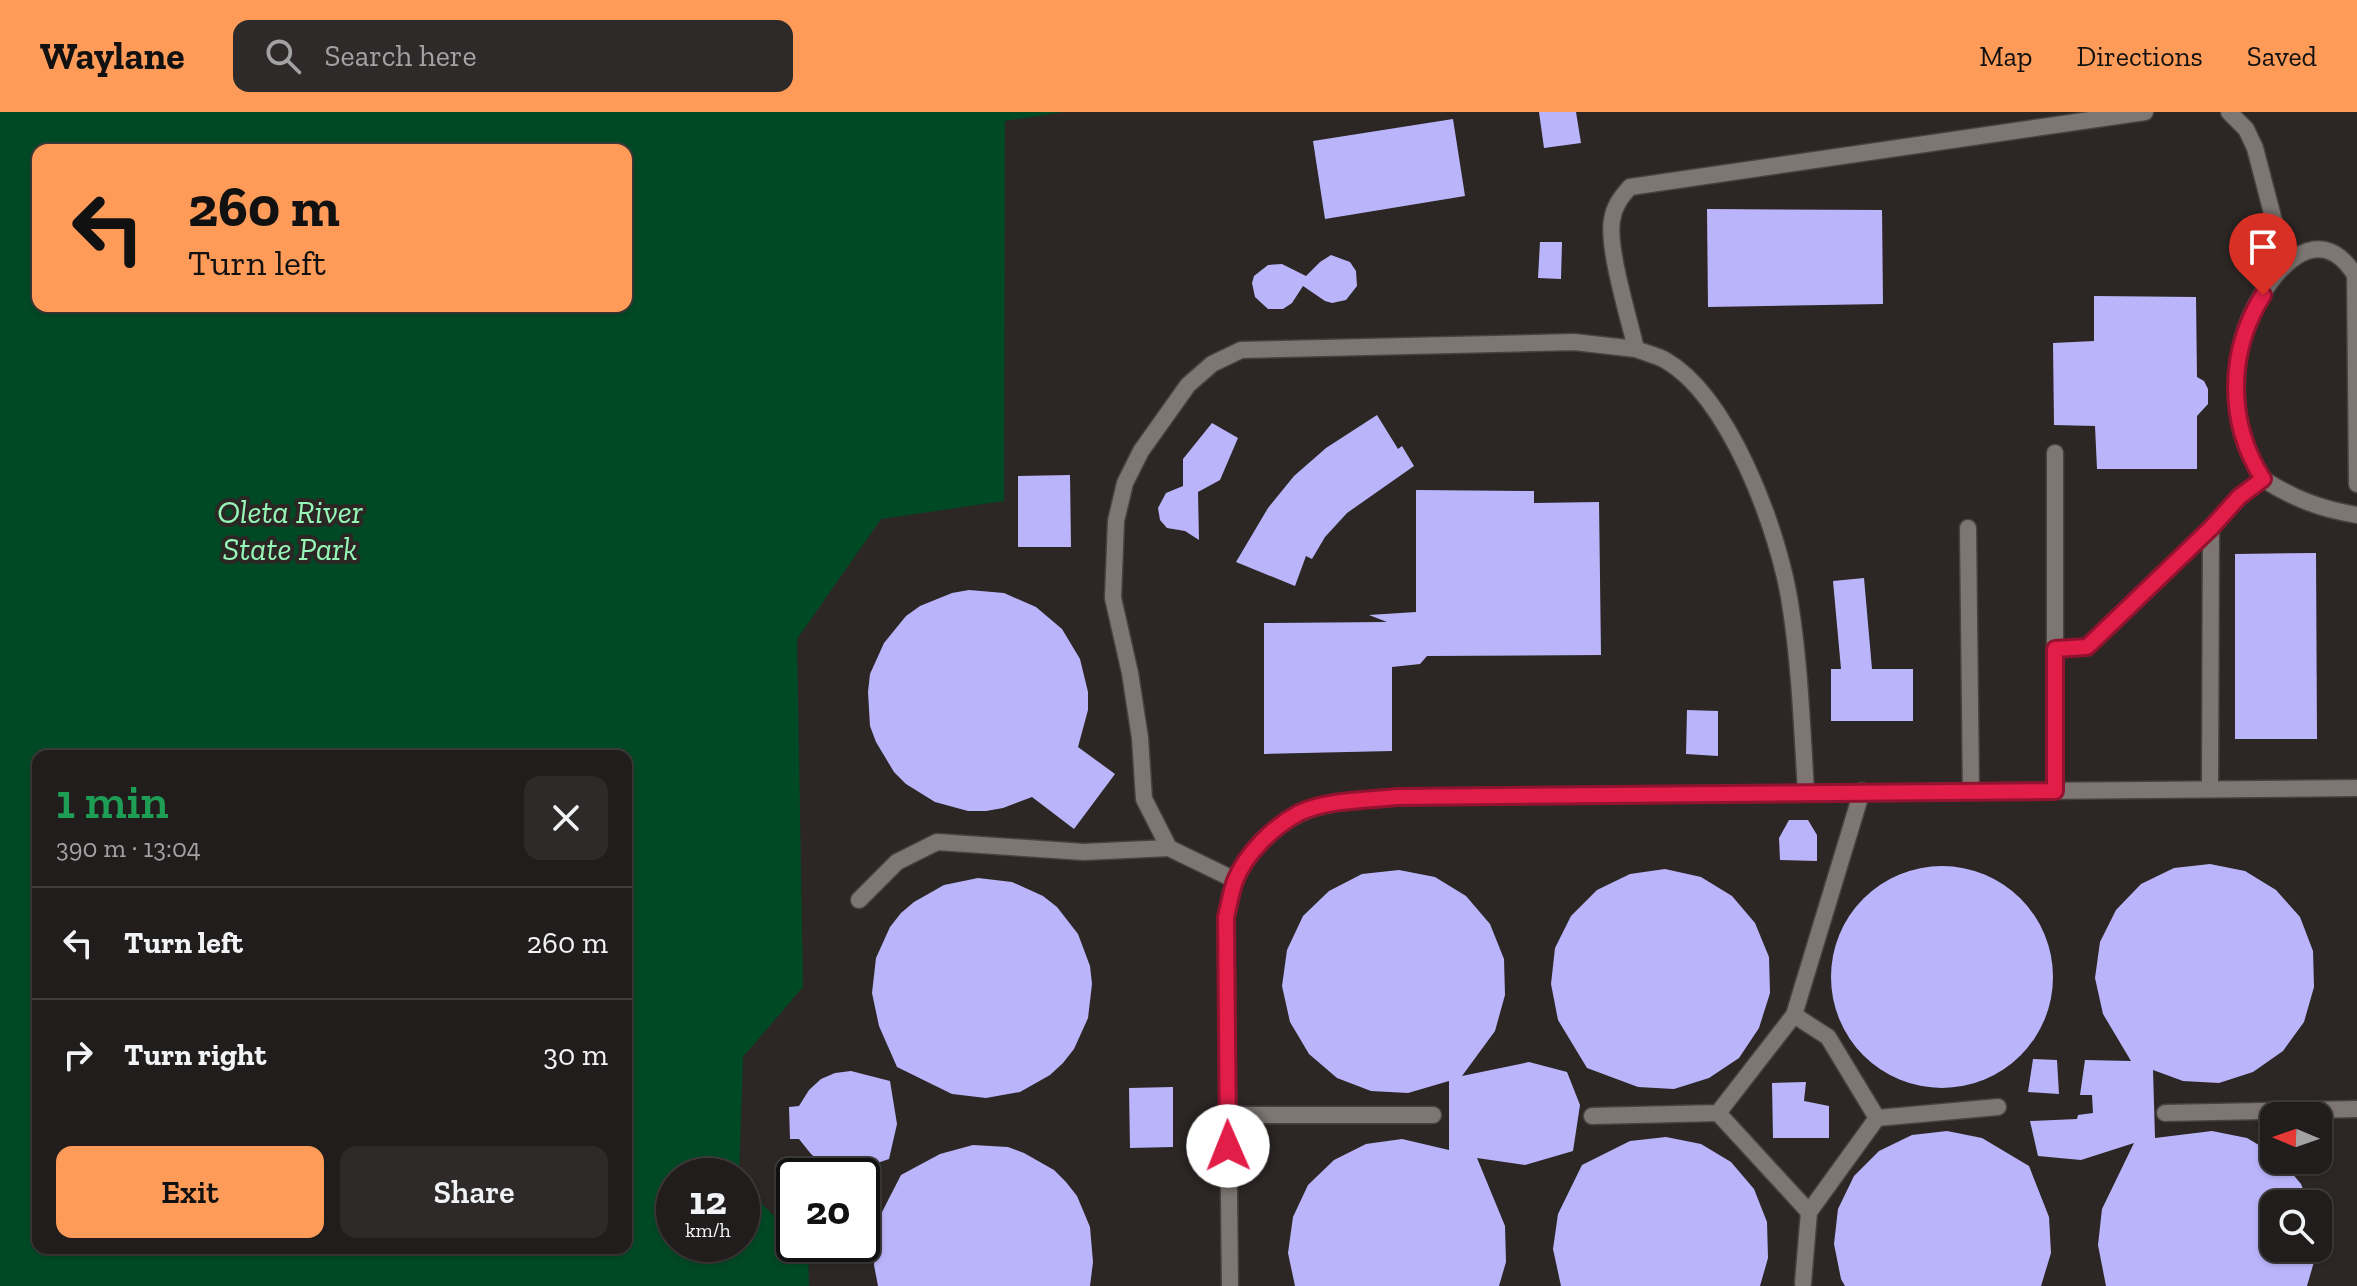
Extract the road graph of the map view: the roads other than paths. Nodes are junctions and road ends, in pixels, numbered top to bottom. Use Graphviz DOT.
graph roads {
  1 [pos="2145,112"];
  2 [pos="2229,112"];
  3 [pos="2285,263"];
  4 [pos="2356,274"];
  5 [pos="1636,349"];
  6 [pos="2055,453"];
  7 [pos="2263,479"];
  8 [pos="2357,484"];
  9 [pos="2357,515"];
  10 [pos="1968,528"];
  11 [pos="2211,528"];
  12 [pos="2055,649"];
  13 [pos="2357,788"];
  14 [pos="2210,789"];
  15 [pos="1806,791"];
  16 [pos="1862,791"];
  17 [pos="2055,791"];
  18 [pos="1971,792"];
  19 [pos="1169,848"];
  20 [pos="1235,880"];
  21 [pos="859,900"];
  22 [pos="1794,1015"];
  23 [pos="1998,1107"];
  24 [pos="2357,1109"];
  25 [pos="1718,1113"];
  26 [pos="2165,1113"];
  27 [pos="1227,1115"];
  28 [pos="1433,1115"];
  29 [pos="1592,1116"];
  30 [pos="1877,1118"];
  31 [pos="1809,1212"];
  32 [pos="1803,1283"];
  33 [pos="1230,1286"];
  1 -- 5 [label="lane"];
  2 -- 3 [label="lane"];
  3 -- 4 [label="lane"];
  3 -- 7 [label="lane"];
  4 -- 8 [label="lane"];
  5 -- 15 [label="lane"];
  5 -- 19 [label="lane"];
  6 -- 12 [label="lane"];
  7 -- 9 [label="lane"];
  7 -- 11 [label="lane"];
  10 -- 18 [label="lane"];
  11 -- 12 [label="lane"];
  11 -- 14 [label="lane"];
  12 -- 17 [label="lane"];
  13 -- 14 [label="lane"];
  14 -- 17 [label="lane"];
  15 -- 16 [label="lane"];
  15 -- 20 [label="lane"];
  16 -- 18 [label="lane"];
  16 -- 22 [label="lane"];
  17 -- 18 [label="lane"];
  19 -- 20 [label="lane"];
  19 -- 21 [label="lane"];
  20 -- 27 [label="lane"];
  22 -- 25 [label="lane"];
  22 -- 30 [label="lane"];
  23 -- 30 [label="lane"];
  24 -- 26 [label="lane"];
  25 -- 29 [label="lane"];
  25 -- 31 [label="lane"];
  27 -- 28 [label="lane"];
  27 -- 33 [label="lane"];
  30 -- 31 [label="lane"];
  31 -- 32 [label="lane"];
}
